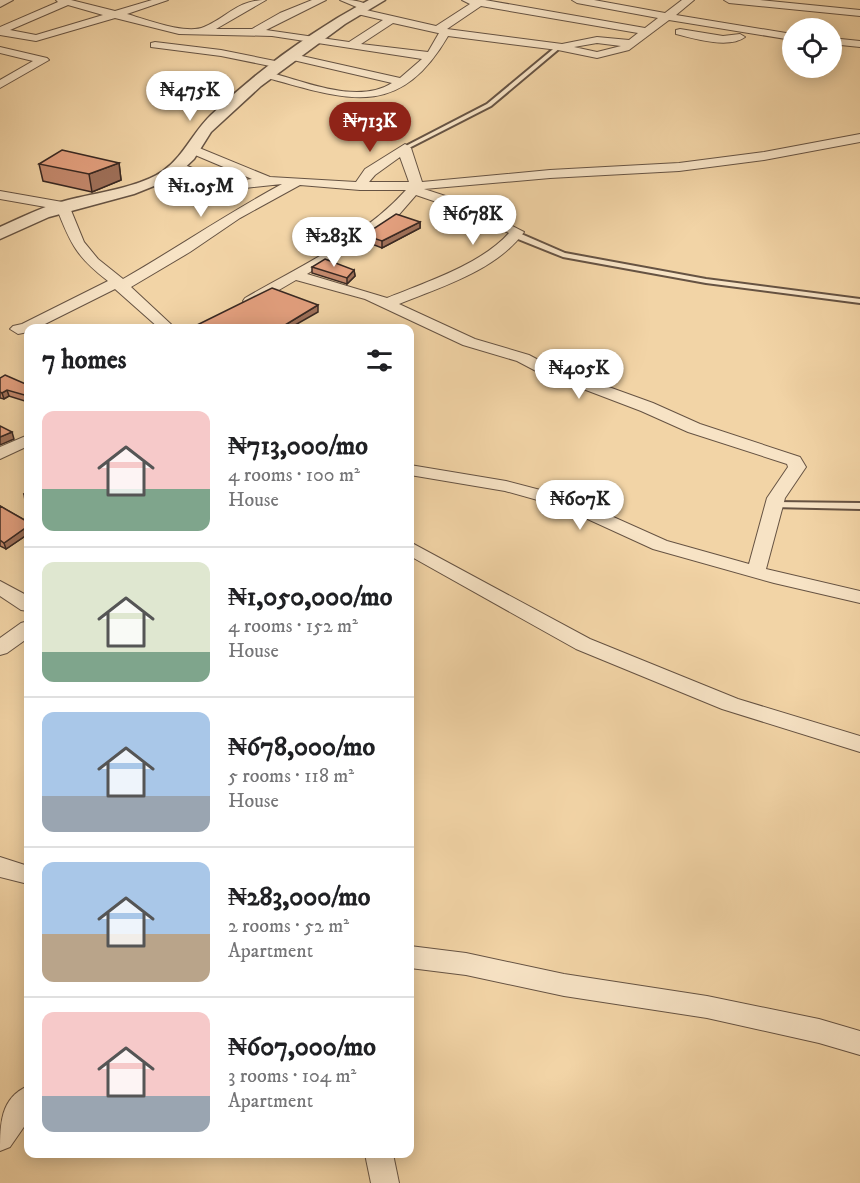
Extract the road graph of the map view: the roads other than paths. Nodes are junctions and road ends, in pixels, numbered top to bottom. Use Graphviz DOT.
graph roads {
  1 [pos="8,0"];
  2 [pos="126,0"];
  3 [pos="162,0"];
  4 [pos="261,0"];
  5 [pos="321,0"];
  6 [pos="345,0"];
  7 [pos="379,0"];
  8 [pos="577,0"];
  9 [pos="689,0"];
  10 [pos="729,0"];
  11 [pos="64,1"];
  12 [pos="470,1"];
  13 [pos="756,2"];
  14 [pos="0,4"];
  15 [pos="84,6"];
  16 [pos="361,10"];
  17 [pos="860,13"];
  18 [pos="114,14"];
  19 [pos="665,16"];
  20 [pos="390,20"];
  21 [pos="648,29"];
  22 [pos="442,31"];
  23 [pos="0,32"];
  24 [pos="254,32"];
  25 [pos="202,33"];
  26 [pos="758,33"];
  27 [pos="782,36"];
  28 [pos="315,40"];
  29 [pos="842,42"];
  30 [pos="860,44"];
  31 [pos="155,45"];
  32 [pos="351,46"];
  33 [pos="558,47"];
  34 [pos="0,50"];
  35 [pos="384,51"];
  36 [pos="14,52"];
  37 [pos="221,53"];
  38 [pos="431,56"];
  39 [pos="0,60"];
  40 [pos="280,66"];
  41 [pos="352,70"];
  42 [pos="404,82"];
  43 [pos="0,85"];
  44 [pos="860,138"];
  45 [pos="405,148"];
  46 [pos="805,148"];
  47 [pos="192,149"];
  48 [pos="860,150"];
  49 [pos="177,166"];
  50 [pos="266,180"];
  51 [pos="298,182"];
  52 [pos="360,186"];
  53 [pos="415,188"];
  54 [pos="0,195"];
  55 [pos="63,206"];
  56 [pos="0,234"];
  57 [pos="516,235"];
  58 [pos="294,275"];
  59 [pos="119,284"];
  60 [pos="860,301"];
  61 [pos="386,304"];
  62 [pos="232,309"];
  63 [pos="0,323"];
  64 [pos="34,324"];
  65 [pos="163,324"];
  66 [pos="23,331"];
  67 [pos="24,442"];
  68 [pos="0,454"];
  69 [pos="414,471"];
  70 [pos="775,506"];
  71 [pos="860,506"];
  72 [pos="414,550"];
  73 [pos="756,572"];
  74 [pos="0,587"];
  75 [pos="860,597"];
  76 [pos="24,602"];
  77 [pos="24,631"];
  78 [pos="0,648"];
  79 [pos="860,744"];
  80 [pos="0,867"];
  81 [pos="24,874"];
  82 [pos="414,958"];
  83 [pos="860,1043"];
  84 [pos="24,1105"];
  85 [pos="0,1138"];
  86 [pos="380,1158"];
  87 [pos="385,1183"];
  1 -- 14 [label="street"];
  2 -- 15 [label="street"];
  3 -- 18 [label="street"];
  4 -- 25 [label="street"];
  5 -- 24 [label="street"];
  6 -- 16 [label="street"];
  7 -- 16 [label="street"];
  8 -- 19 [label="street"];
  9 -- 19 [label="street"];
  10 -- 13 [label="street"];
  11 -- 15 [label="street"];
  11 -- 23 [label="street"];
  12 -- 21 [label="street"];
  12 -- 22 [label="street"];
  13 -- 17 [label="street"];
  15 -- 18 [label="street"];
  16 -- 20 [label="street"];
  16 -- 28 [label="street"];
  18 -- 23 [label="street"];
  18 -- 25 [label="street"];
  19 -- 21 [label="street"];
  19 -- 26 [label="street"];
  20 -- 22 [label="street"];
  20 -- 32 [label="street"];
  21 -- 26 [label="street"];
  21 -- 33 [label="street"];
  22 -- 33 [label="street"];
  22 -- 38 [label="street"];
  24 -- 25 [label="street"];
  24 -- 28 [label="street"];
  24 -- 37 [label="street"];
  26 -- 27 [label="street"];
  28 -- 32 [label="street"];
  28 -- 40 [label="street"];
  29 -- 30 [label="street"];
  31 -- 37 [label="street"];
  32 -- 35 [label="street"];
  33 -- 45 [label="lane"];
  34 -- 36 [label="street"];
  35 -- 38 [label="street"];
  35 -- 41 [label="street"];
  36 -- 39 [label="street"];
  36 -- 43 [label="street"];
  37 -- 40 [label="street"];
  38 -- 42 [label="street"];
  40 -- 41 [label="street"];
  40 -- 42 [label="street"];
  40 -- 47 [label="street"];
  41 -- 42 [label="street"];
  44 -- 46 [label="street"];
  45 -- 52 [label="street"];
  45 -- 53 [label="street"];
  46 -- 48 [label="street"];
  46 -- 53 [label="street"];
  47 -- 49 [label="street"];
  47 -- 50 [label="street"];
  49 -- 50 [label="street"];
  49 -- 55 [label="street"];
  50 -- 51 [label="street"];
  51 -- 52 [label="street"];
  51 -- 59 [label="street"];
  52 -- 53 [label="street"];
  53 -- 57 [label="street"];
  53 -- 58 [label="street"];
  54 -- 55 [label="street"];
  55 -- 56 [label="street"];
  55 -- 59 [label="street"];
  57 -- 60 [label="lane"];
  57 -- 61 [label="street"];
  58 -- 61 [label="street"];
  58 -- 62 [label="street"];
  59 -- 64 [label="street"];
  59 -- 65 [label="street"];
  61 -- 70 [label="street"];
  63 -- 66 [label="street"];
  67 -- 68 [label="street"];
  69 -- 73 [label="street"];
  70 -- 71 [label="lane"];
  70 -- 73 [label="street"];
  72 -- 79 [label="street"];
  73 -- 75 [label="street"];
  74 -- 76 [label="street"];
  77 -- 78 [label="street"];
  80 -- 81 [label="street"];
  82 -- 83 [label="street"];
  84 -- 85 [label="street"];
  86 -- 87 [label="street"];
}
